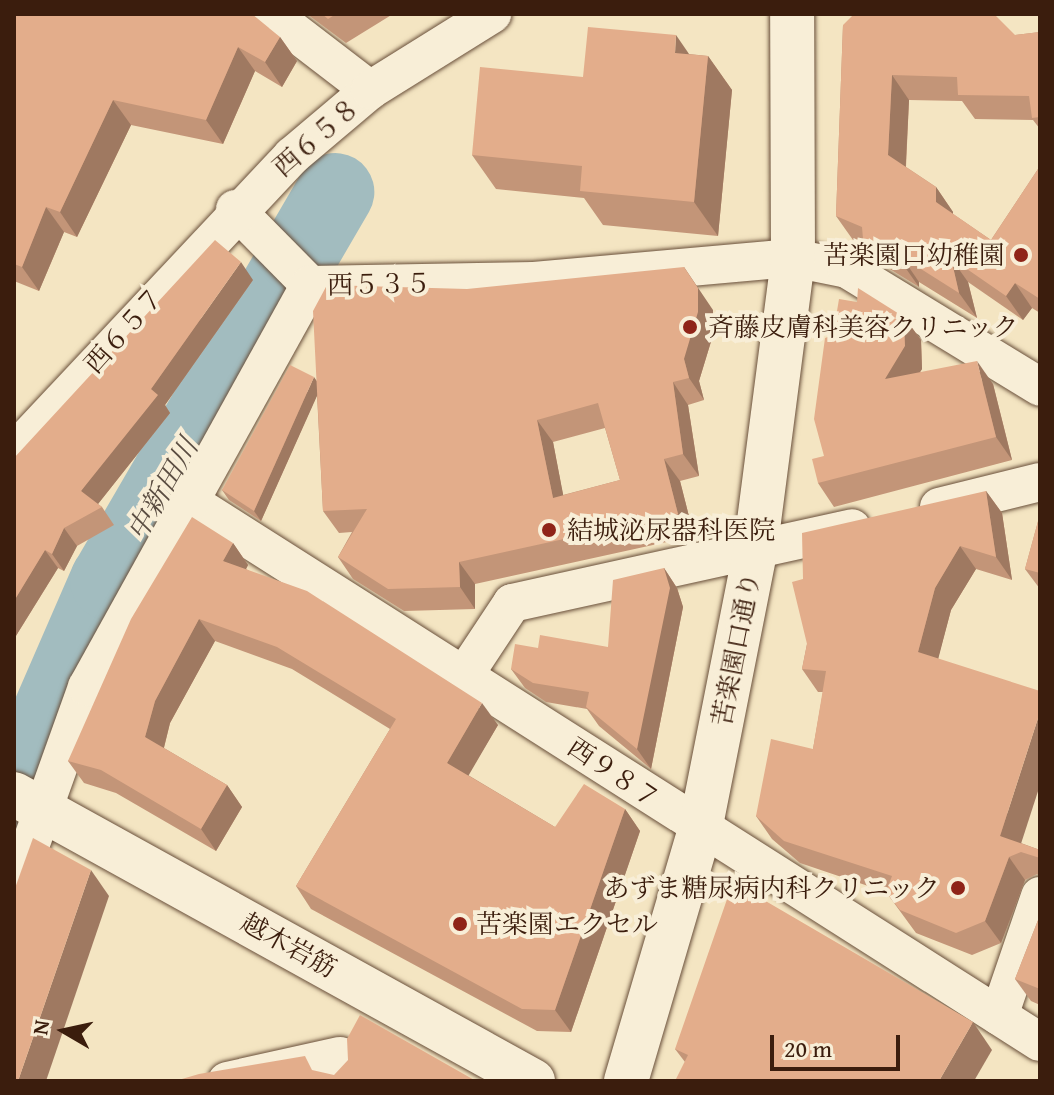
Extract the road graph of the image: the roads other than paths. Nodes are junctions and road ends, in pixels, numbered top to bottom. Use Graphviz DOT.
graph roads {
  1 [pos="271,14"];
  2 [pos="492,14"];
  3 [pos="792,14"];
  4 [pos="370,90"];
  5 [pos="235,209"];
  6 [pos="793,258"];
  7 [pos="304,279"];
  8 [pos="1040,387"];
  9 [pos="14,452"];
  10 [pos="1040,482"];
  11 [pos="189,501"];
  12 [pos="755,552"];
  13 [pos="465,674"];
  14 [pos="29,802"];
  15 [pos="700,830"];
  16 [pos="14,891"];
  17 [pos="1040,896"];
  18 [pos="375,993"];
  19 [pos="999,1016"];
  20 [pos="1040,1042"];
  21 [pos="343,1068"];
  22 [pos="227,1081"];
  23 [pos="533,1081"];
  24 [pos="626,1081"];
  1 -- 4 [label="street"];
  2 -- 4 [label="street, 西６５８"];
  3 -- 6 [label="street, 苦楽園口通り"];
  4 -- 5 [label="street, 西６５８"];
  5 -- 7 [label="street"];
  5 -- 9 [label="street, 西６５７"];
  6 -- 7 [label="street, 西５３５"];
  6 -- 8 [label="street, 西５３５"];
  6 -- 12 [label="street, 苦楽園口通り"];
  7 -- 11 [label="street, 西５３５"];
  10 -- 12 [label="street"];
  11 -- 13 [label="street, 西９８７"];
  11 -- 14 [label="street, 西５３５"];
  12 -- 13 [label="street"];
  12 -- 15 [label="street, 苦楽園口通り"];
  13 -- 15 [label="street, 西９８７"];
  14 -- 16 [label="street, 西５３５"];
  14 -- 18 [label="street, 越木岩筋"];
  15 -- 19 [label="street, 西９８７"];
  15 -- 24 [label="street, 苦楽園口通り"];
  17 -- 19 [label="street"];
  18 -- 21 [label="street"];
  18 -- 23 [label="street, 越木岩筋"];
  19 -- 20 [label="street, 西９８７"];
  21 -- 22 [label="street"];
}
